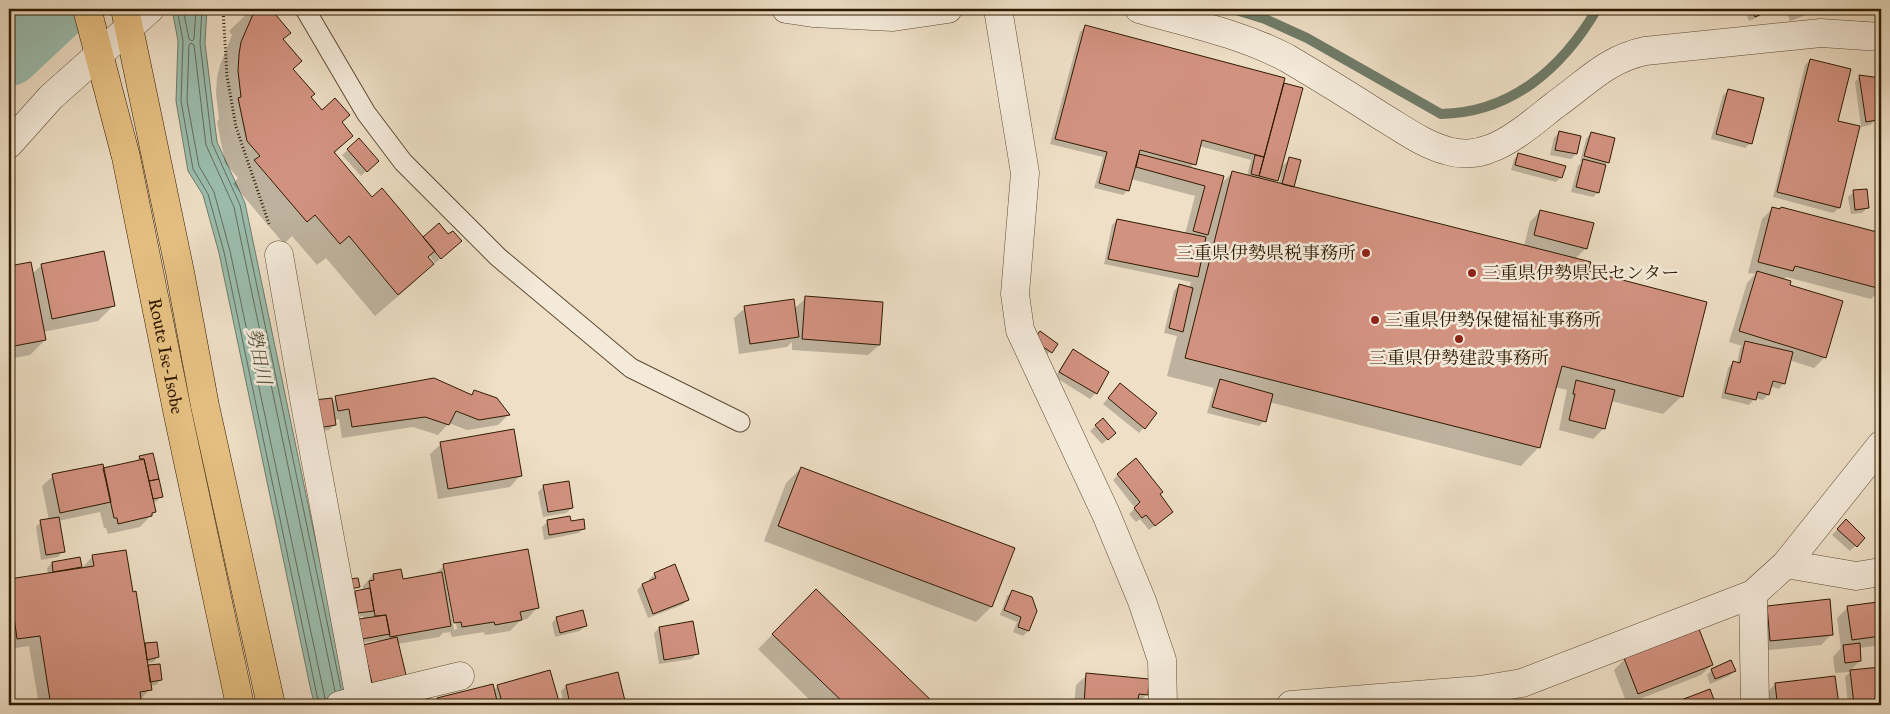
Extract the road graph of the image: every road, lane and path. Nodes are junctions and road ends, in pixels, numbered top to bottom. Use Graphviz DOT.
graph roads {
  1 [pos="150,9"];
  2 [pos="223,9"];
  3 [pos="305,9"];
  4 [pos="786,9"];
  5 [pos="948,9"];
  6 [pos="998,9"];
  7 [pos="1139,9"];
  8 [pos="127,15"];
  9 [pos="93,33"];
  10 [pos="1881,37"];
  11 [pos="9,144"];
  12 [pos="279,254"];
  13 [pos="740,422"];
  14 [pos="1881,445"];
  15 [pos="1786,564"];
  16 [pos="1881,572"];
  17 [pos="1753,594"];
  18 [pos="460,676"];
  19 [pos="354,703"];
  20 [pos="240,705"];
  21 [pos="271,705"];
  22 [pos="1163,705"];
  23 [pos="1291,705"];
  24 [pos="1755,705"];
  1 -- 8 [label="street"];
  2 -- 12 [label="path"];
  3 -- 13 [label="lane"];
  4 -- 5 [label="street"];
  6 -- 22 [label="street"];
  7 -- 10 [label="street"];
  8 -- 9 [label="street"];
  8 -- 21 [label="main road, Route Ise-Isobe"];
  9 -- 11 [label="street"];
  9 -- 20 [label="main road, Route Ise-Isobe"];
  12 -- 19 [label="street"];
  14 -- 15 [label="street"];
  15 -- 16 [label="street"];
  15 -- 17 [label="street"];
  17 -- 23 [label="street"];
  17 -- 24 [label="street"];
  18 -- 19 [label="street"];
}
